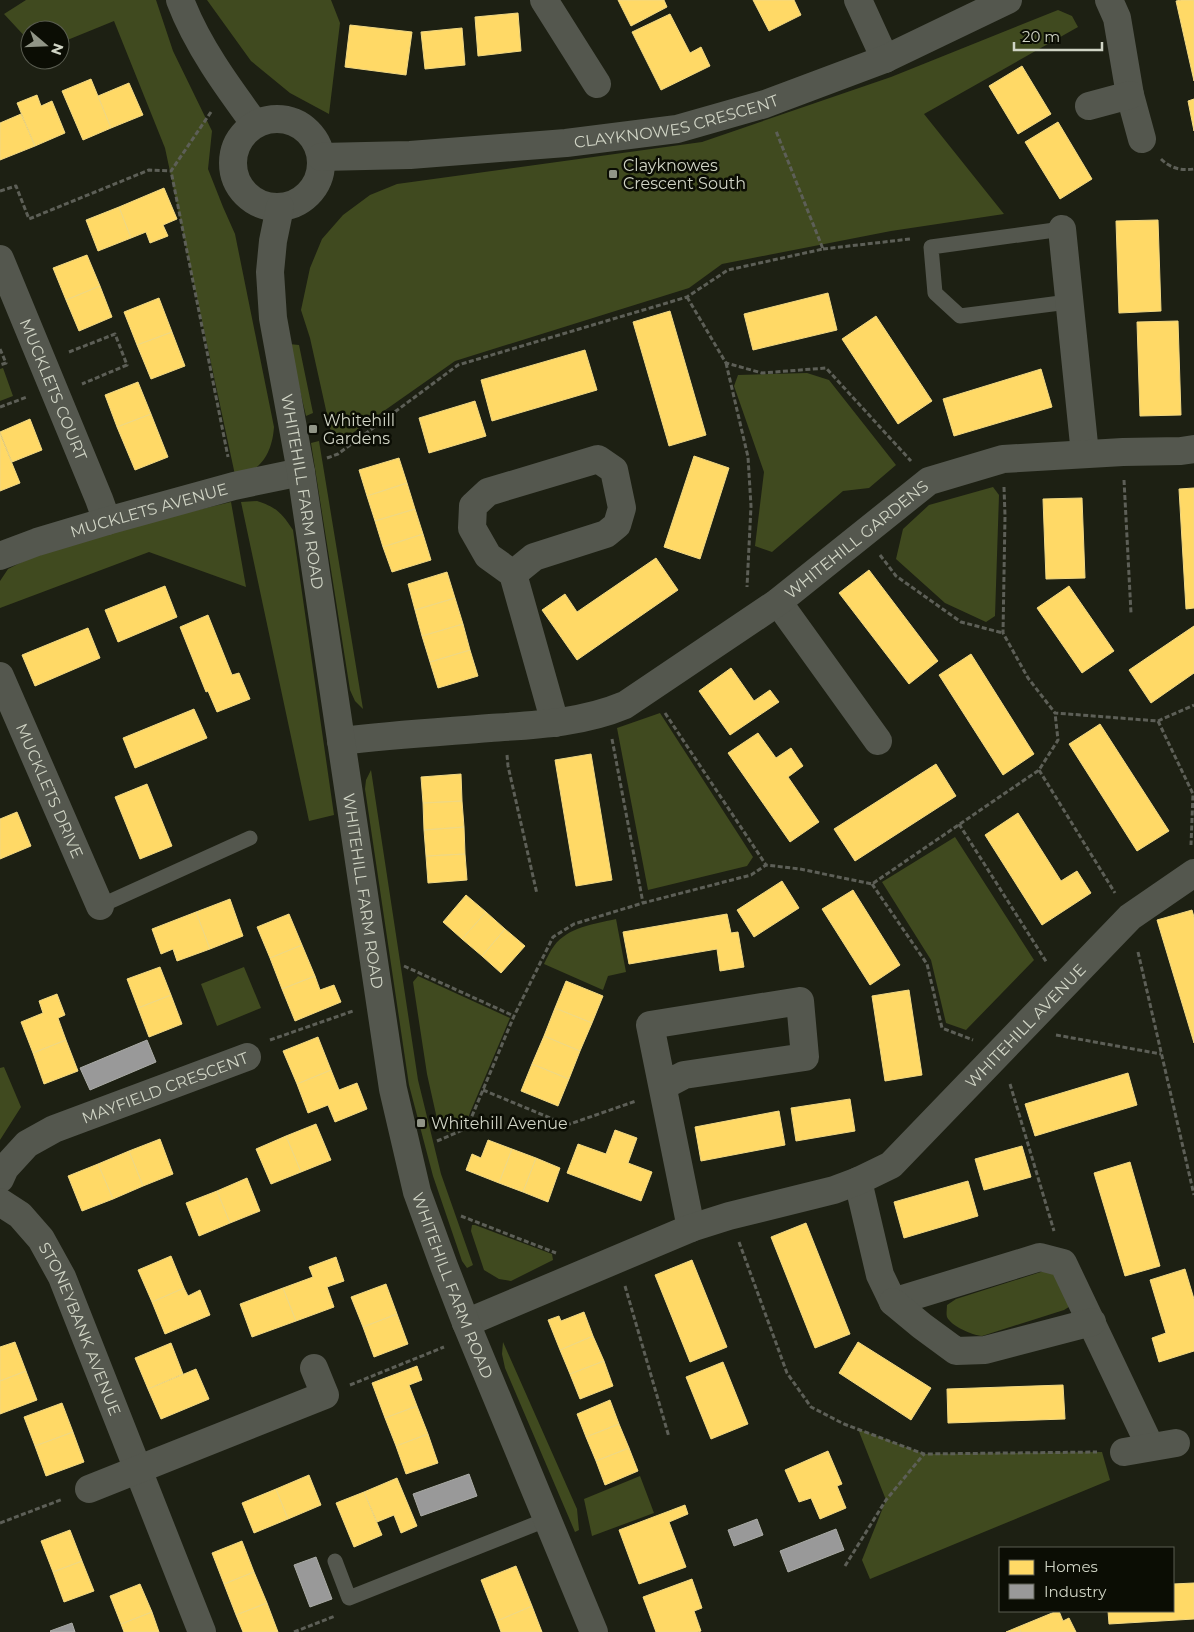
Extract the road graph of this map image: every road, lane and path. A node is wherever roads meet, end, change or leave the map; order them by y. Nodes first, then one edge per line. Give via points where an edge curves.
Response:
1 (180, 0) edge
2 (544, 0) edge
3 (858, 0) edge
4 (1008, 0) edge
5 (1109, 0) edge
6 (885, 59) junction
7 (596, 84) dead end
8 (228, 86) junction
9 (1130, 95) junction
10 (765, 104) junction
11 (1089, 106) dead end
12 (256, 124) junction
13 (1142, 139) joint
14 (321, 157) junction
15 (1194, 169) edge
16 (170, 171) junction
17 (0, 191) edge
18 (280, 207) junction
19 (1062, 229) joint
20 (931, 247) junction
21 (823, 249) junction
22 (0, 258) edge
23 (687, 297) junction
24 (1068, 302) junction
25 (0, 349) edge
26 (43, 362) junction
27 (726, 363) junction
28 (0, 365) edge
29 (56, 394) junction
30 (1194, 449) edge
31 (1122, 452) junction
32 (1085, 454) junction
33 (327, 458) dead end
34 (1003, 459) junction
35 (301, 472) junction
36 (929, 481) junction
37 (234, 486) junction
38 (107, 521) junction
39 (863, 534) junction
40 (0, 556) edge
41 (513, 574) junction
42 (778, 602) junction
43 (1131, 613) dead end
44 (743, 624) junction
45 (1003, 633) junction
46 (0, 676) edge
47 (649, 689) junction
48 (1194, 705) edge
49 (607, 713) junction
50 (1055, 713) junction
51 (1158, 721) junction
52 (555, 723) junction
53 (506, 727) junction
54 (341, 741) junction
55 (878, 742) dead end
56 (1039, 770) junction
57 (1194, 793) edge
58 (959, 824) junction
59 (250, 838) dead end
60 (766, 865) junction
61 (1192, 874) edge
62 (537, 894) dead end
63 (643, 903) junction
64 (100, 906) joint
65 (1130, 917) junction
66 (404, 966) dead end
67 (1063, 987) junction
68 (354, 1011) dead end
69 (514, 1016) junction
70 (1022, 1028) junction
71 (1161, 1054) junction
72 (247, 1056) joint
73 (663, 1086) junction
74 (483, 1090) junction
75 (438, 1141) dead end
76 (0, 1179) edge
77 (858, 1181) junction
78 (1194, 1195) edge
79 (0, 1202) edge
80 (461, 1216) dead end
81 (729, 1216) junction
82 (691, 1228) junction
83 (615, 1259) junction
84 (580, 1274) junction
85 (893, 1302) junction
86 (1092, 1322) junction
87 (466, 1323) junction
88 (314, 1368) dead end
89 (325, 1395) junction
90 (669, 1437) dead end
91 (1124, 1452) joint
92 (924, 1454) junction
93 (138, 1471) junction
94 (89, 1489) joint
95 (548, 1520) junction
96 (0, 1523) edge
97 (335, 1561) dead end
98 (845, 1566) dead end
99 (349, 1598) junction
100 (202, 1632) edge
101 (294, 1632) edge
102 (594, 1632) edge

1 - 8 street via 188,21
2 - 7 street
3 - 6 street
4 - 6 street, CLAYKNOWES CRESCENT
5 - 9 street via 1117,18
6 - 10 street, CLAYKNOWES CRESCENT
8 - 12 street
8 - 16 path
9 - 11 street
9 - 13 street
10 - 14 street, CLAYKNOWES CRESCENT via 677,129 566,143
10 - 21 path
12 - 14 street via 269,119 297,123 317,143
12 - 18 street via 236,146 235,176 241,189 252,200
13 - 15 path via 1169,167
14 - 18 street via 318,181 312,191 292,205
16 - 17 path via 149,170 29,219 16,186
16 - 37 path
18 - 35 street, WHITEHILL FARM ROAD via 272,241 273,318
19 - 20 lane
19 - 24 street
20 - 21 path via 913,238
20 - 24 lane via 935,293 960,316
21 - 23 path via 728,270
22 - 26 street, MUCKLETS COURT
23 - 27 path
23 - 33 path via 458,365 338,454
24 - 32 street
25 - 28 path via 6,363
26 - 29 street, MUCKLETS COURT
26 - 29 path via 115,334 127,365
27 - 36 path via 762,373 826,368
27 - 44 path via 748,457 752,506
29 - 38 street, MUCKLETS COURT
30 - 31 street, WHITEHILL GARDENS
31 - 32 street, WHITEHILL GARDENS
31 - 43 path
32 - 34 street, WHITEHILL GARDENS
34 - 36 street, WHITEHILL GARDENS
34 - 45 path
35 - 37 street, MUCKLETS AVENUE
35 - 54 street, WHITEHILL FARM ROAD
36 - 39 street, WHITEHILL GARDENS
37 - 38 street, MUCKLETS AVENUE
38 - 40 street, MUCKLETS AVENUE
39 - 42 street, WHITEHILL GARDENS
39 - 45 path via 896,576 961,622
41 - 41 street via 488,556 472,528 473,506 488,492 598,459 614,470 622,508 617,525 606,534 534,557
41 - 52 street
42 - 44 street, WHITEHILL GARDENS
42 - 55 street, WHITEHILL GARDENS
44 - 47 street, WHITEHILL GARDENS
45 - 50 path via 1028,678
46 - 64 street, MUCKLETS DRIVE
47 - 49 street, WHITEHILL GARDENS
47 - 60 path
48 - 51 path
49 - 52 street, WHITEHILL GARDENS
49 - 63 path
50 - 51 path
50 - 56 path via 1058,740
51 - 57 path
52 - 53 street, WHITEHILL GARDENS
53 - 54 street, WHITEHILL GARDENS
53 - 62 path via 508,766
54 - 87 street, WHITEHILL FARM ROAD via 393,1089 417,1192
56 - 58 path
56 - 65 path
57 - 61 path
58 - 60 path via 872,884
58 - 67 path
59 - 64 lane
60 - 63 path via 751,875
61 - 65 street, WHITEHILL AVENUE
63 - 69 path via 574,924 553,937
65 - 67 street, WHITEHILL AVENUE
65 - 71 path
66 - 69 path
67 - 70 street, WHITEHILL AVENUE
68 - 72 path, MAYFIELD CRESCENT via 255,1046
69 - 74 path
70 - 71 path
70 - 77 street, WHITEHILL AVENUE via 891,1165
71 - 78 path
72 - 76 street, MAYFIELD CRESCENT via 54,1129 27,1144 5,1168
73 - 73 street via 650,1025 800,1000 806,1057 684,1075
73 - 74 path via 652,1095 567,1125
73 - 82 street
74 - 75 path via 465,1129
77 - 81 street, WHITEHILL AVENUE
77 - 85 street via 880,1275
79 - 93 street, STONEYBANK AVENUE via 20,1215 41,1239 62,1277
80 - 84 path via 565,1257
81 - 82 street, WHITEHILL AVENUE
81 - 92 path via 787,1373 811,1407 844,1424
82 - 83 street, WHITEHILL AVENUE
83 - 84 street, WHITEHILL AVENUE
83 - 90 path
84 - 87 street, WHITEHILL AVENUE
85 - 86 street via 956,1352 985,1350
85 - 86 street via 1040,1257 1063,1263
86 - 91 street via 1163,1445
87 - 89 path via 443,1330 448,1345
87 - 95 street, WHITEHILL FARM ROAD
88 - 89 street
89 - 93 street
91 - 92 path
92 - 98 path via 886,1500
93 - 94 street
93 - 100 street, STONEYBANK AVENUE
94 - 96 path
95 - 99 lane
95 - 102 street, WHITEHILL FARM ROAD
97 - 99 lane
99 - 101 path via 339,1614

